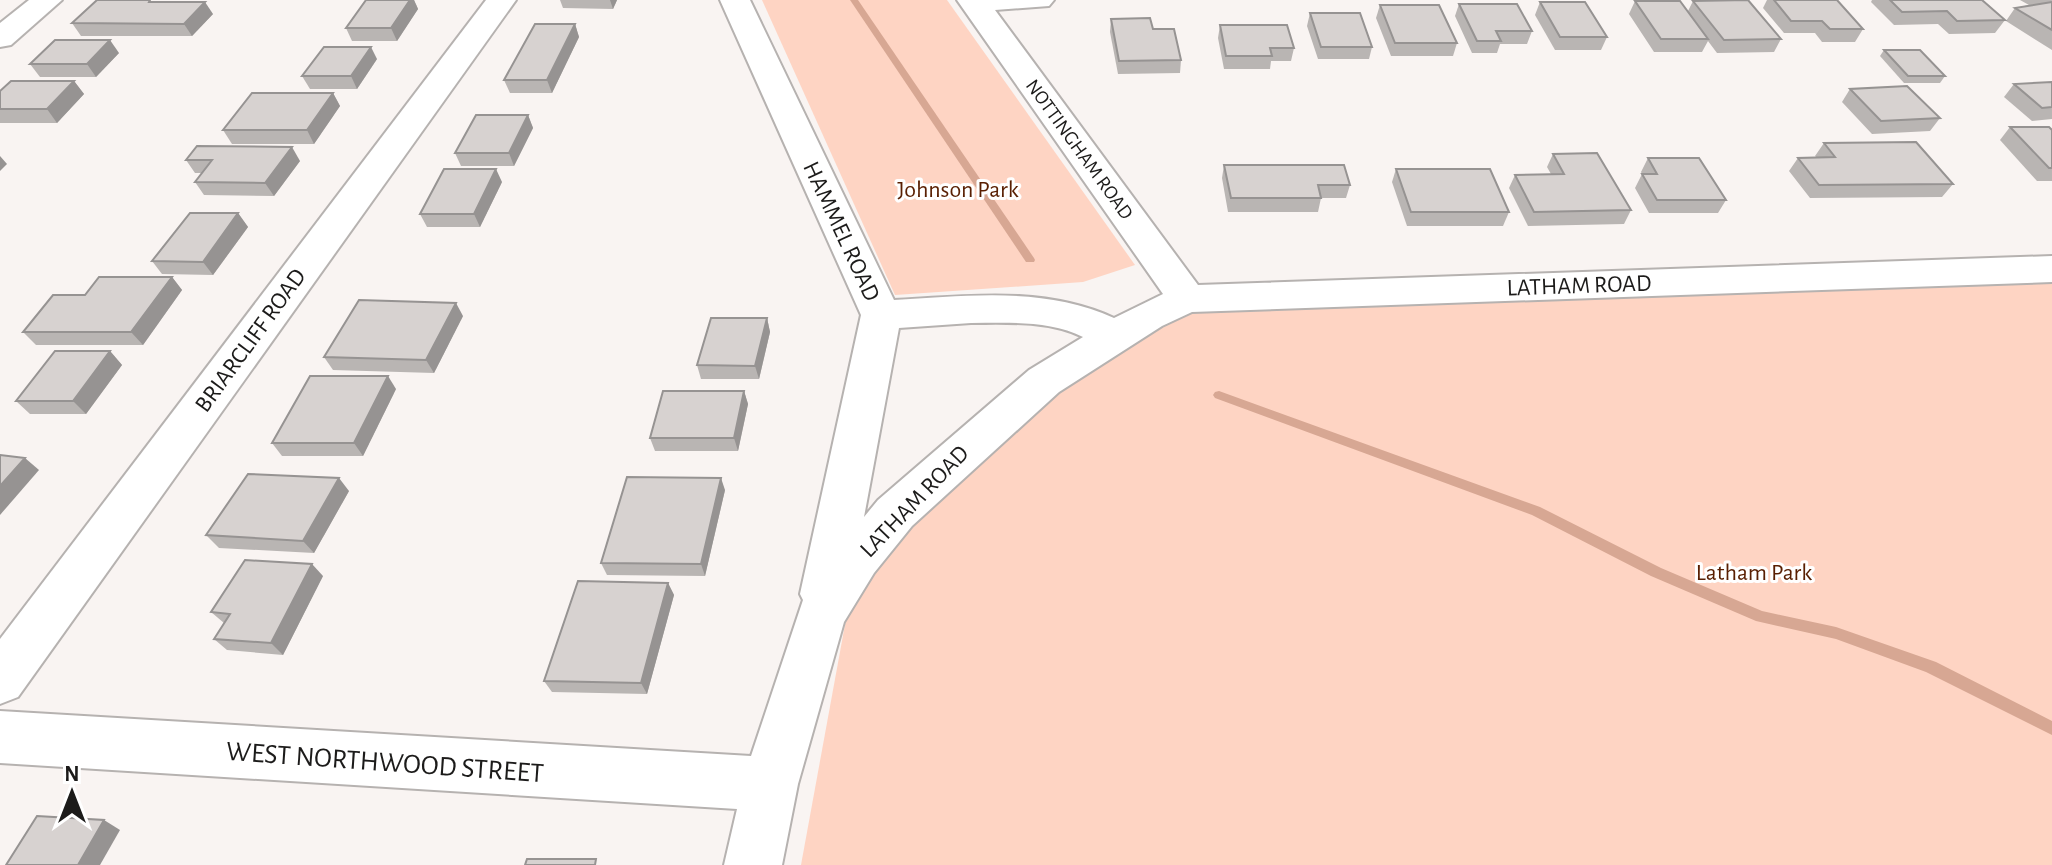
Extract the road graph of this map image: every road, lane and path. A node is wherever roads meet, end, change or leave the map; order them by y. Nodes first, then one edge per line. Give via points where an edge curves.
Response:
1 (47, 0) edge
2 (501, 0) edge
3 (735, 0) edge
4 (1039, 0) edge
5 (973, 1) edge
6 (0, 38) edge
7 (2052, 269) edge
8 (1187, 299) junction
9 (881, 315) junction
10 (1116, 336) junction
11 (821, 616) junction
12 (0, 680) edge
13 (0, 737) edge
14 (770, 784) junction
15 (753, 865) edge

1 - 6 street
2 - 12 street, BRIARCLIFF ROAD
3 - 9 street, HAMMEL ROAD
4 - 5 street
5 - 8 street, NOTTINGHAM ROAD
7 - 8 street, LATHAM ROAD
8 - 10 street, LATHAM ROAD
9 - 10 street via 1054,313 1093,322
9 - 11 street, HAMMEL ROAD
10 - 11 street, LATHAM ROAD via 1044,381 895,513 857,559
11 - 14 street, LATHAM ROAD
13 - 14 street, WEST NORTHWOOD STREET
14 - 15 street, LATHAM ROAD

